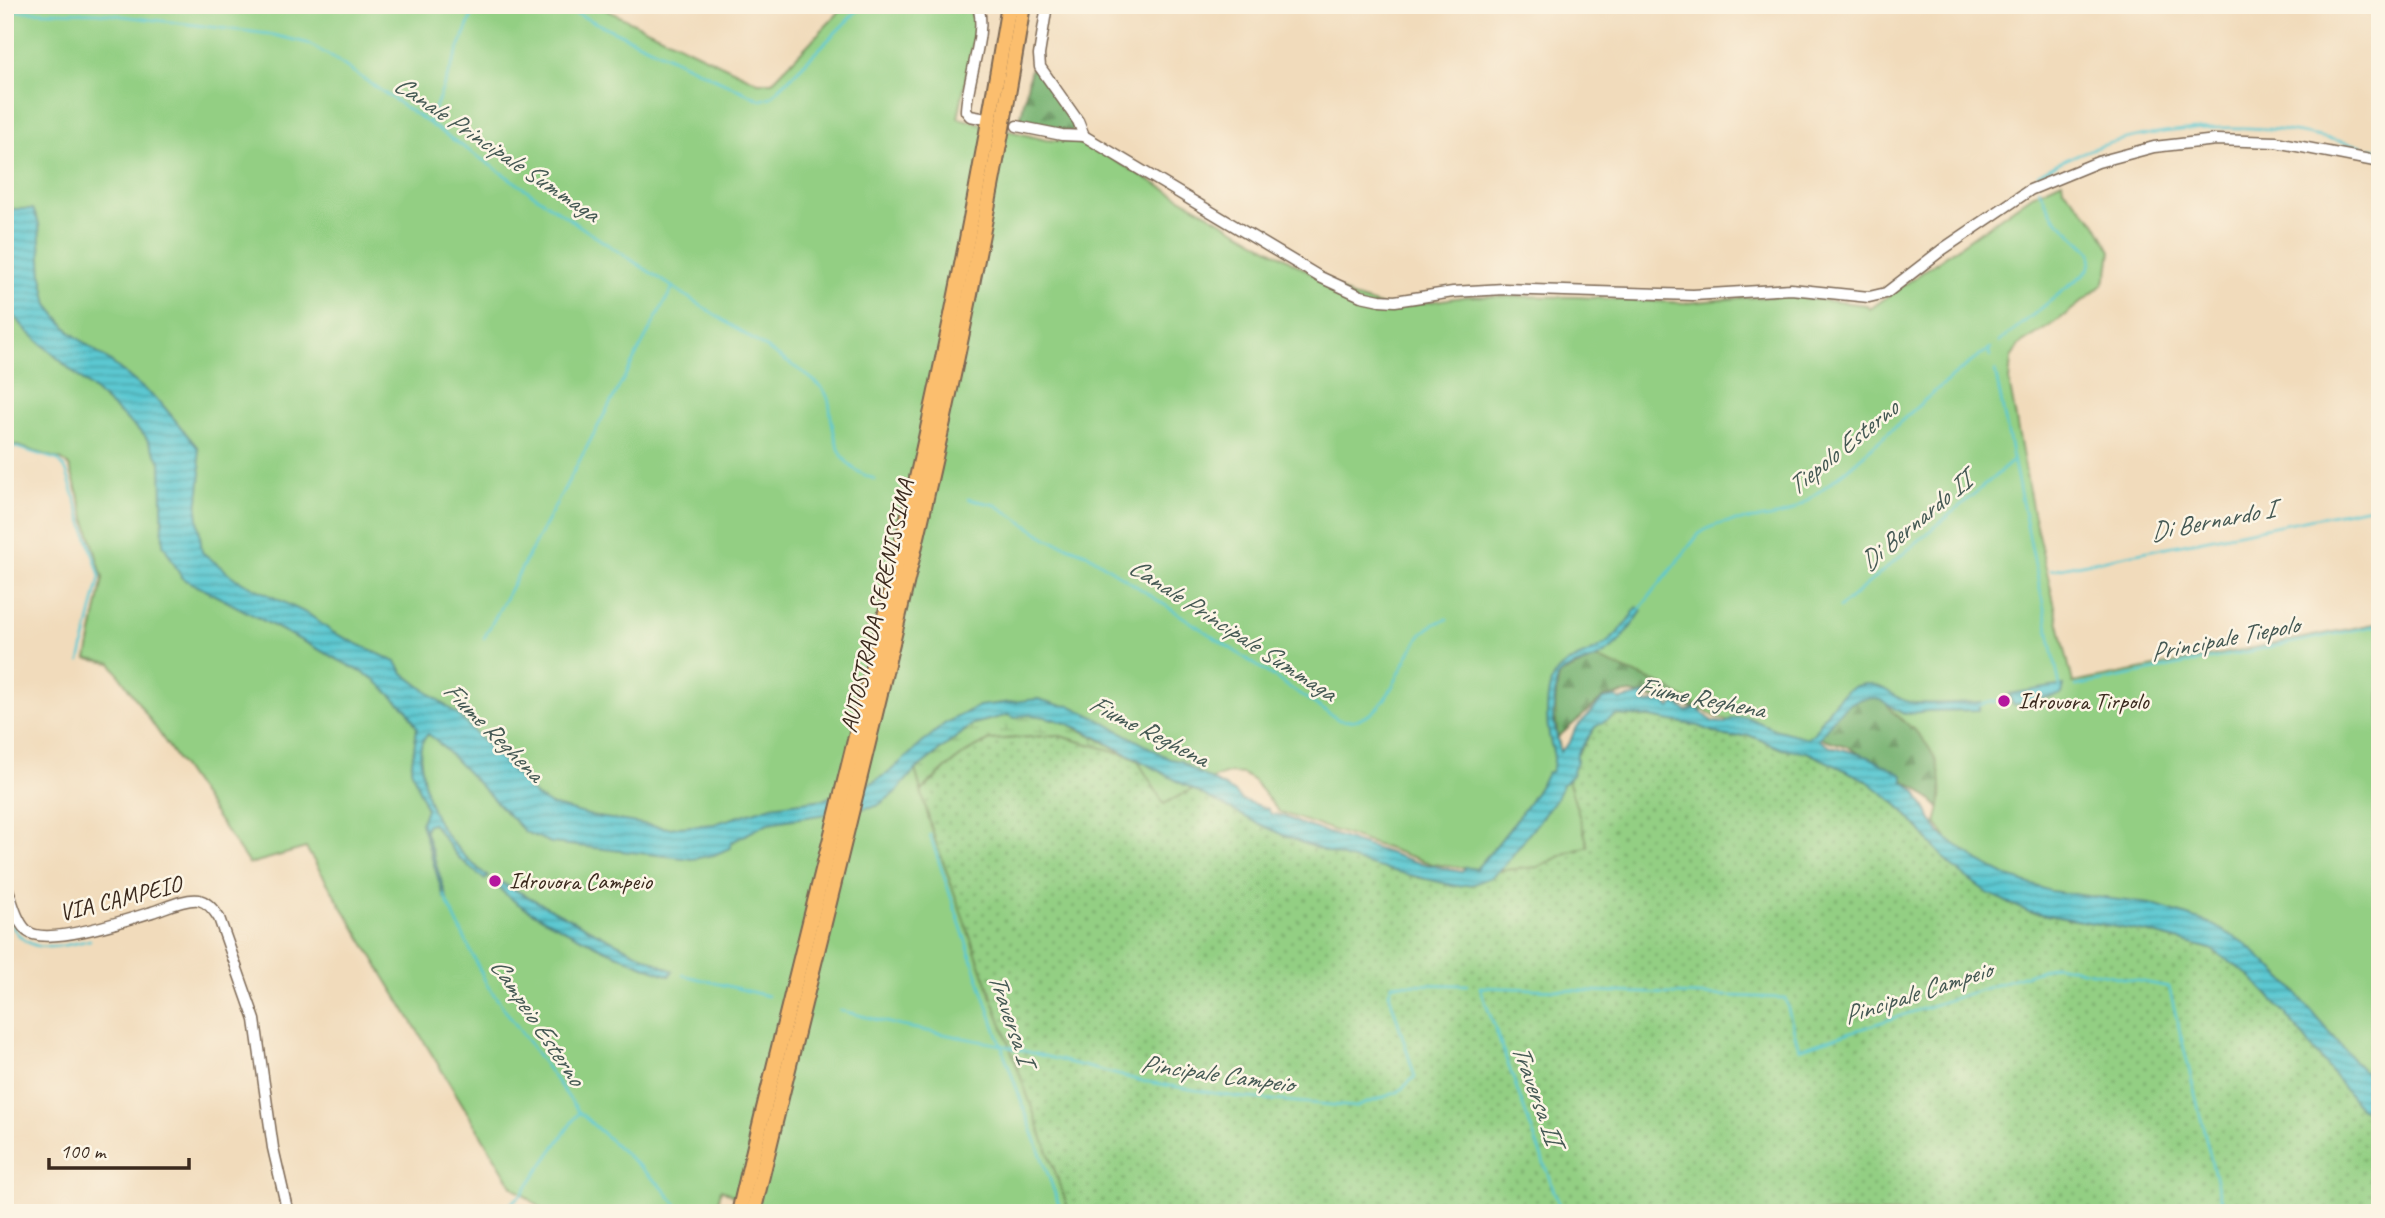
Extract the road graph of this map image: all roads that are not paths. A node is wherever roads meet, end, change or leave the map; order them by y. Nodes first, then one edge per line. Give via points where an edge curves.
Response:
1 (5, 5) edge
2 (977, 5) edge
3 (1009, 5) edge
4 (1024, 5) edge
5 (1046, 5) edge
6 (5, 13) edge
7 (981, 118) dead end
8 (1017, 127) dead end
9 (1084, 136) junction
10 (2380, 163) edge
11 (859, 748) junction
12 (835, 849) junction
13 (5, 881) edge
14 (288, 1213) edge
15 (738, 1213) edge
16 (752, 1213) edge

1 - 6 street
2 - 7 street via 982,15 965,111
3 - 11 highway, AUTOSTRADA SERENISSIMA via 945,347
4 - 11 highway, AUTOSTRADA SERENISSIMA via 959,350
5 - 9 street via 1040,67
8 - 9 street
9 - 10 street via 1320,277 1361,296 1395,301 1504,289 1693,295 1791,289 1869,297 1886,293 1943,249 2039,187 2098,162 2154,147 2216,140 2276,142
11 - 12 highway, AUTOSTRADA SERENISSIMA
12 - 15 highway, AUTOSTRADA SERENISSIMA
12 - 16 highway, AUTOSTRADA SERENISSIMA
13 - 14 street, VIA CAMPEIO via 19,919 27,931 41,936 124,921 188,901 200,900 210,906 219,918 255,1020 273,1148

